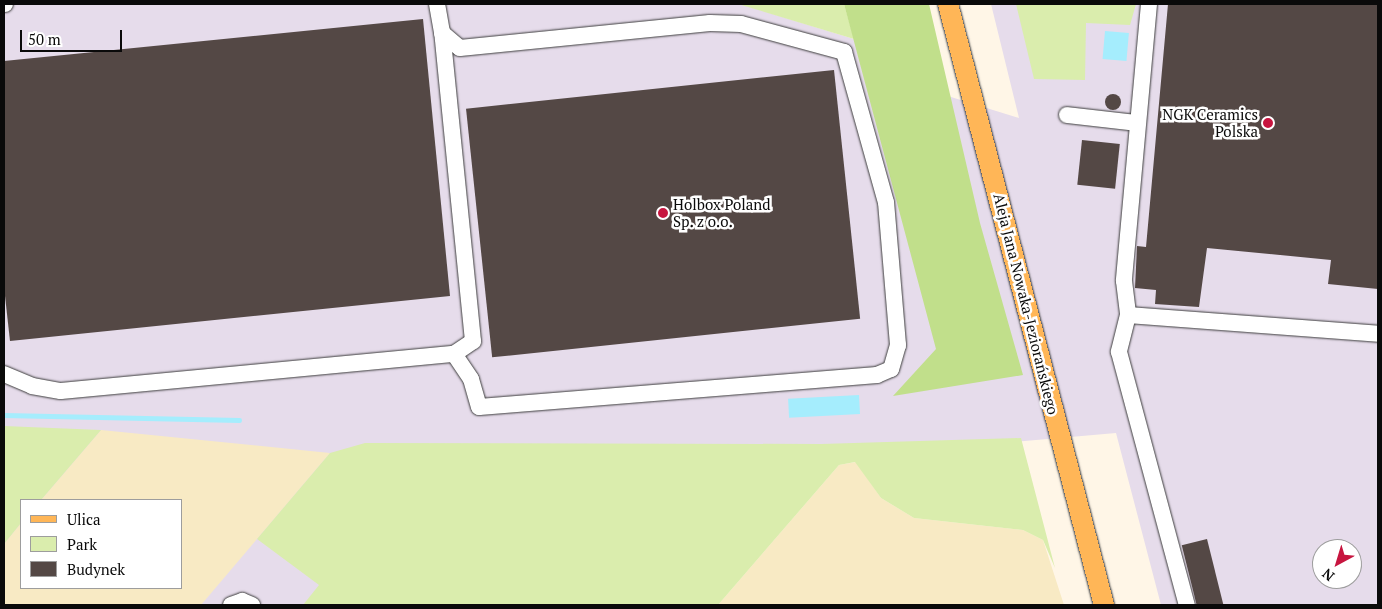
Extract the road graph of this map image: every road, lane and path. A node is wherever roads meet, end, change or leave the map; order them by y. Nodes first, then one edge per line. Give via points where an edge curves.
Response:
1 (437, 4) edge
2 (948, 4) edge
3 (962, 4) edge
4 (1149, 4) edge
5 (442, 33) junction
6 (1067, 115) dead end
7 (1137, 123) junction
8 (981, 127) junction
9 (1128, 315) junction
10 (1378, 334) edge
11 (454, 354) junction
12 (4, 374) edge
13 (231, 605) edge
14 (252, 605) edge
15 (1104, 605) edge
16 (1187, 605) edge

1 - 5 lane
2 - 8 main road, Aleja Jana Nowaka-Jeziorańskiego
3 - 8 main road
4 - 7 lane
5 - 11 lane via 473,341
5 - 11 lane via 460,48 710,23 741,24 844,52 886,202 898,345 891,369 877,375 479,407 471,379
6 - 7 lane
7 - 9 lane via 1124,281
8 - 15 main road, Aleja Jana Nowaka-Jeziorańskiego
9 - 10 lane
9 - 16 lane via 1119,352
11 - 12 lane via 61,391 32,386
13 - 14 lane via 242,601

